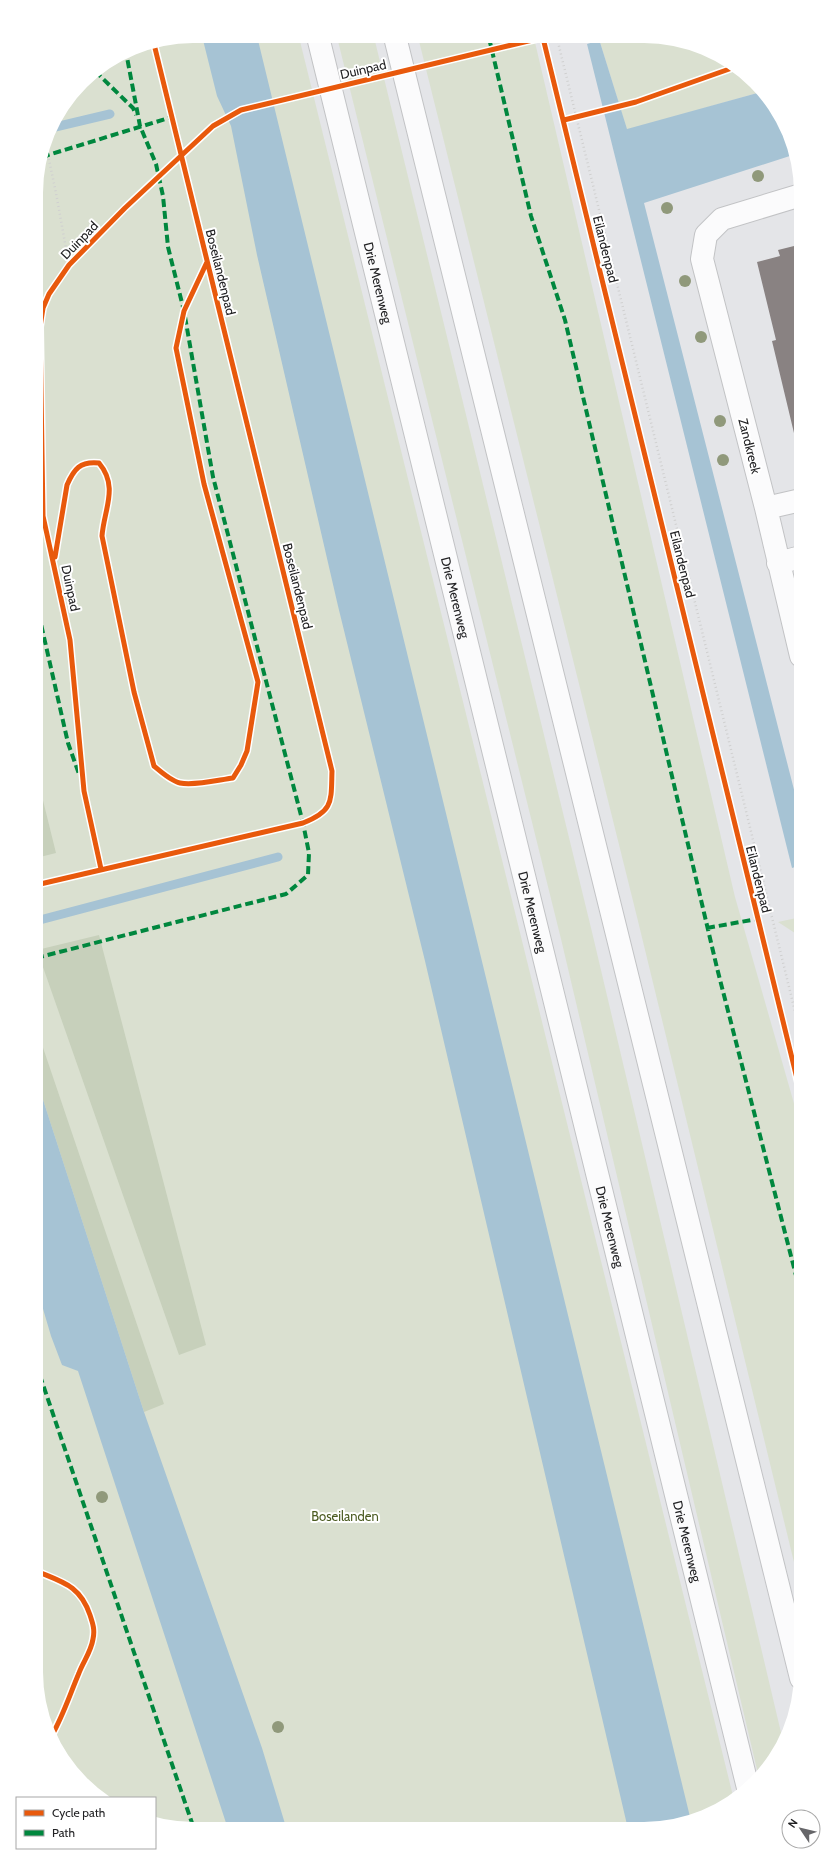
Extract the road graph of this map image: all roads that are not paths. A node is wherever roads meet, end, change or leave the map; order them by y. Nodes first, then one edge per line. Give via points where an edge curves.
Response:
1 (319, 43) edge
2 (395, 43) edge
3 (794, 197) edge
4 (794, 502) edge
5 (766, 508) junction
6 (794, 559) edge
7 (778, 563) junction
8 (794, 628) edge
9 (794, 1650) edge
10 (746, 1782) edge

1 - 10 main road, Drie Merenweg
2 - 9 main road
3 - 5 main road, Zandkreek via 722,219 706,235 702,259
4 - 5 main road
5 - 7 main road, Zandkreek
6 - 7 main road
7 - 8 main road, Zandkreek

